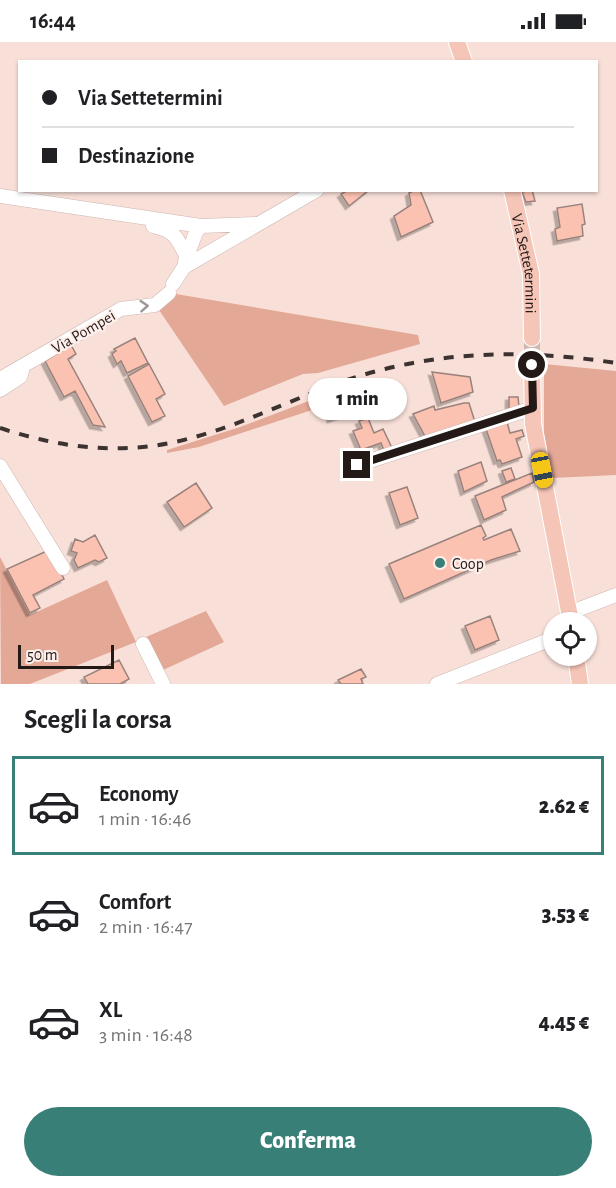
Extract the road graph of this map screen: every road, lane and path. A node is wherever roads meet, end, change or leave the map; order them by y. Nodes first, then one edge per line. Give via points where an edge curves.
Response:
1 (457, 42) edge
2 (463, 60) edge
3 (313, 192) edge
4 (512, 192) edge
5 (0, 196) edge
6 (108, 211) junction
7 (256, 224) junction
8 (206, 227) junction
9 (212, 252) junction
10 (185, 263) junction
11 (532, 338) tunnel mouth
12 (532, 365) tunnel mouth
13 (22, 367) junction
14 (0, 379) edge
15 (0, 390) edge
16 (533, 408) junction
17 (357, 465) dead end
18 (0, 466) edge
19 (63, 568) dead end
20 (616, 595) edge
21 (569, 612) edge
22 (582, 612) edge
23 (543, 642) edge
24 (143, 644) dead end
25 (577, 666) edge
26 (163, 684) edge
27 (437, 684) edge
28 (580, 684) edge

1 - 2 main road
3 - 7 street, Via Pompei
4 - 11 main road, Via Settetermini via 531,274
5 - 6 street
6 - 8 street
6 - 10 street via 167,229 180,241
7 - 8 street
7 - 9 street, Via Pompei
8 - 9 street via 213,243
8 - 10 street via 196,232
9 - 10 street, Via Pompei
13 -> 10 street, Via Pompei via 121,309 155,305 171,289
12 - 16 main road
13 - 14 street, Via Pompei
13 - 15 street via 20,377
16 - 17 street
16 - 21 main road
18 - 19 street
20 - 22 street
23 - 27 street
24 - 26 street
25 - 28 main road

